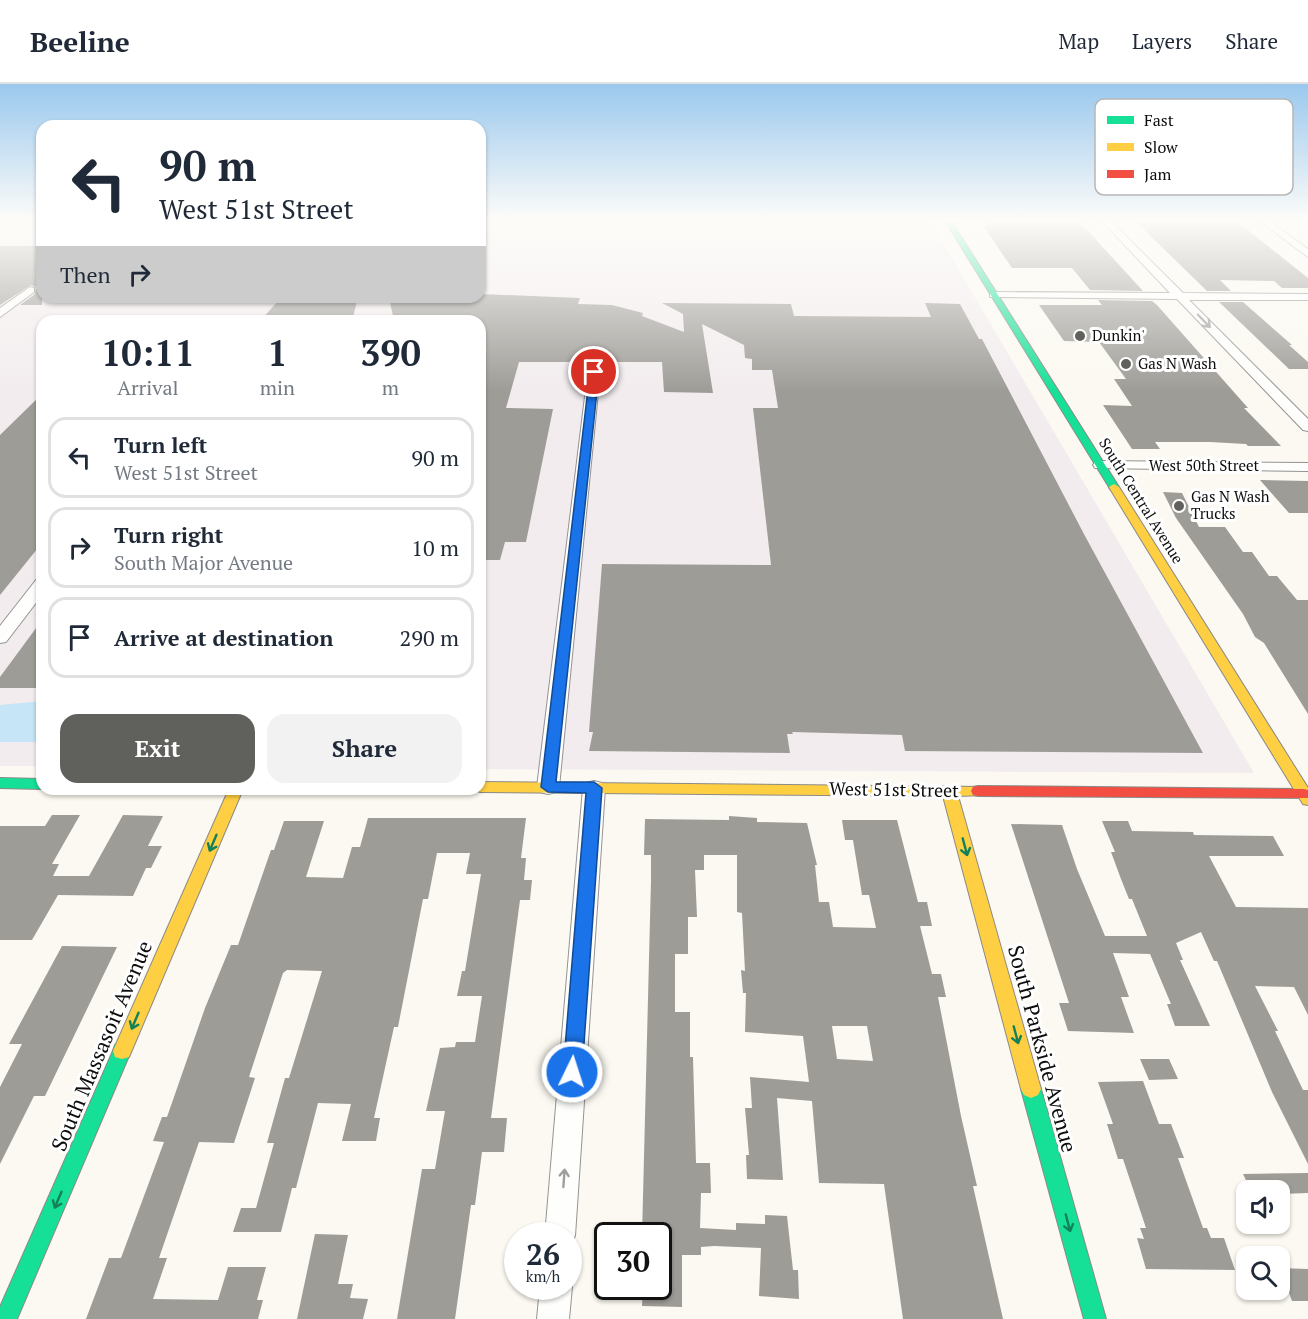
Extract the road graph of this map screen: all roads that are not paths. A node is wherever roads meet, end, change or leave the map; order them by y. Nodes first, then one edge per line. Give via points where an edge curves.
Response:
1 (983, 277) edge
2 (1160, 277) edge
3 (30, 290) dead end
4 (994, 295) junction
5 (1180, 297) junction
6 (1308, 297) edge
7 (0, 314) edge
8 (594, 372) dead end
9 (1308, 427) edge
10 (1100, 465) junction
11 (1308, 467) edge
12 (36, 592) edge
13 (0, 638) edge
14 (0, 783) edge
15 (36, 784) edge
16 (486, 787) edge
17 (548, 787) junction
18 (594, 788) junction
19 (949, 791) junction
20 (233, 795) edge
21 (1307, 796) edge
22 (561, 1222) edge
23 (555, 1300) edge
24 (6, 1319) edge
25 (553, 1319) edge
26 (1095, 1319) edge

1 - 4 main road, South Central Avenue
2 - 5 street
3 - 7 street
4 - 5 street
4 - 10 main road, South Central Avenue
5 - 6 street
5 -> 9 street
8 - 17 street
10 - 11 street, West 50th Street
10 - 21 main road, South Central Avenue
12 - 13 street
14 - 15 main road
16 - 17 main road, West 51st Street
17 - 18 main road, West 51st Street
18 - 19 main road, West 51st Street
22 -> 18 street
19 - 21 main road, West 51st Street
19 -> 26 main road, South Parkside Avenue
20 -> 24 main road, South Massasoit Avenue
23 - 25 street

